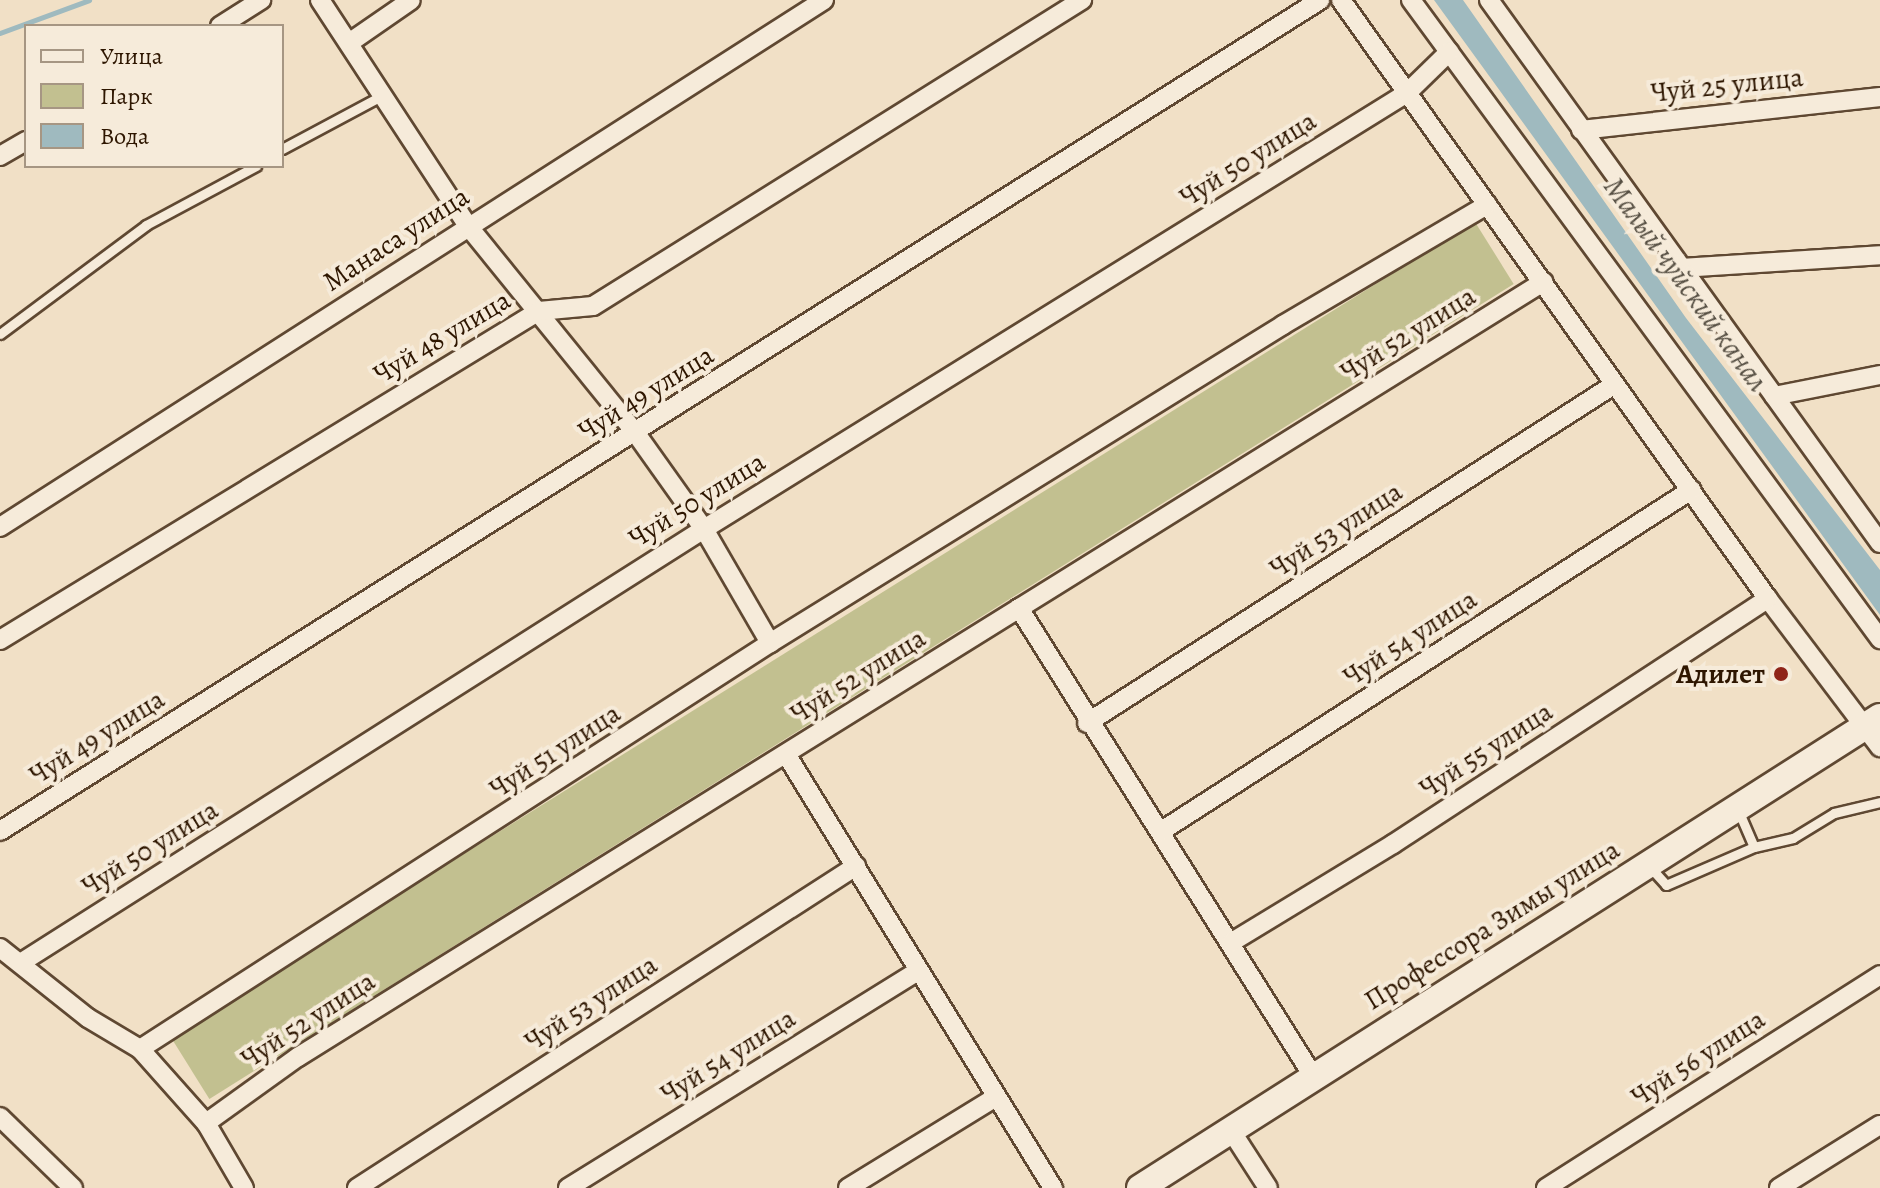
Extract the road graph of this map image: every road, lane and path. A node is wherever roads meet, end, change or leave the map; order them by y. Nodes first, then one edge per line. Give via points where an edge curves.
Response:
1 (261, 0) edge
2 (320, 0) edge
3 (411, 0) edge
4 (824, 0) edge
5 (1082, 0) edge
6 (1320, 0) edge
7 (1341, 0) edge
8 (1411, 0) edge
9 (1489, 0) edge
10 (223, 24) edge
11 (349, 43) junction
12 (1449, 52) junction
13 (1407, 93) junction
14 (383, 95) junction
15 (1880, 97) edge
16 (1581, 130) junction
17 (24, 142) edge
18 (284, 148) edge
19 (0, 156) edge
20 (252, 168) edge
21 (1487, 205) junction
22 (468, 226) junction
23 (1880, 255) edge
24 (1681, 268) junction
25 (1543, 282) junction
26 (539, 311) junction
27 (0, 334) edge
28 (1880, 375) edge
29 (1615, 384) junction
30 (1774, 396) junction
31 (635, 432) junction
32 (1691, 490) junction
33 (0, 527) edge
34 (704, 529) junction
35 (1880, 543) edge
36 (1768, 599) junction
37 (1019, 608) junction
38 (1880, 639) edge
39 (0, 640) edge
40 (770, 643) junction
41 (1087, 723) junction
42 (1875, 730) edge
43 (786, 754) junction
44 (1880, 802) edge
45 (1737, 807) junction
46 (0, 831) edge
47 (1160, 832) junction
48 (1754, 847) junction
49 (1648, 864) junction
50 (856, 866) junction
51 (1232, 942) junction
52 (0, 948) edge
53 (22, 962) junction
54 (918, 971) junction
55 (1880, 975) edge
56 (140, 1049) junction
57 (1313, 1076) junction
58 (996, 1097) junction
59 (0, 1117) edge
60 (206, 1123) junction
61 (1880, 1125) edge
62 (1230, 1129) junction
63 (73, 1188) edge
64 (244, 1188) edge
65 (357, 1188) edge
66 (568, 1188) edge
67 (848, 1188) edge
68 (1053, 1188) edge
69 (1140, 1188) edge
70 (1268, 1188) edge
71 (1546, 1188) edge
72 (1779, 1188) edge

1 - 10 street
2 - 11 street
3 - 11 street
4 - 22 street, Манаса улица
5 - 26 street, Чуй 48 улица via 593,306
6 - 31 street, Чуй 49 улица
7 - 13 street
8 - 12 street
9 - 16 street
11 - 14 street
12 - 13 street, Чуй 50 улица
12 - 38 street
13 - 21 street
13 - 34 street, Чуй 50 улица
14 - 18 lane
14 - 22 street
15 - 16 street, Чуй 25 улица
16 - 24 street
17 - 19 street
20 - 27 lane via 146,225
21 - 25 street
21 - 40 street, Чуй 51 улица
22 - 26 street
22 - 33 street, Манаса улица
23 - 24 street
24 - 30 street
25 - 29 street
25 - 37 street, Чуй 52 улица
26 - 31 street
26 - 39 street, Чуй 48 улица
28 - 30 street
29 - 32 street
29 - 41 street, Чуй 53 улица
30 - 35 street
31 - 34 street
31 - 46 street, Чуй 49 улица
32 - 36 street
32 - 47 street, Чуй 54 улица
34 - 40 street
34 - 53 street, Чуй 50 улица
36 - 42 street
36 - 51 street, Чуй 55 улица via 1393,844
37 - 41 street
37 - 43 street, Чуй 52 улица
40 - 56 street, Чуй 51 улица
41 - 47 street
42 - 45 street, Профессора Зимы улица
43 - 50 street
43 - 60 street, Чуй 52 улица via 298,1057
44 - 48 lane via 1834,813 1793,838
45 - 48 lane
45 - 49 street, Профессора Зимы улица
47 - 51 street
48 - 49 lane via 1666,885
49 - 57 street, Профессора Зимы улица
50 - 54 street
50 - 65 street, Чуй 53 улица
51 - 57 street
52 - 53 street
53 - 56 street via 88,1018
54 - 58 street
54 - 66 street, Чуй 54 улица
55 - 71 street, Чуй 56 улица
56 - 60 street
57 - 62 street, Профессора Зимы улица
58 - 67 street
58 - 68 street
59 - 63 street
60 - 64 street
61 - 72 street
62 - 69 street, Профессора Зимы улица
62 - 70 street

